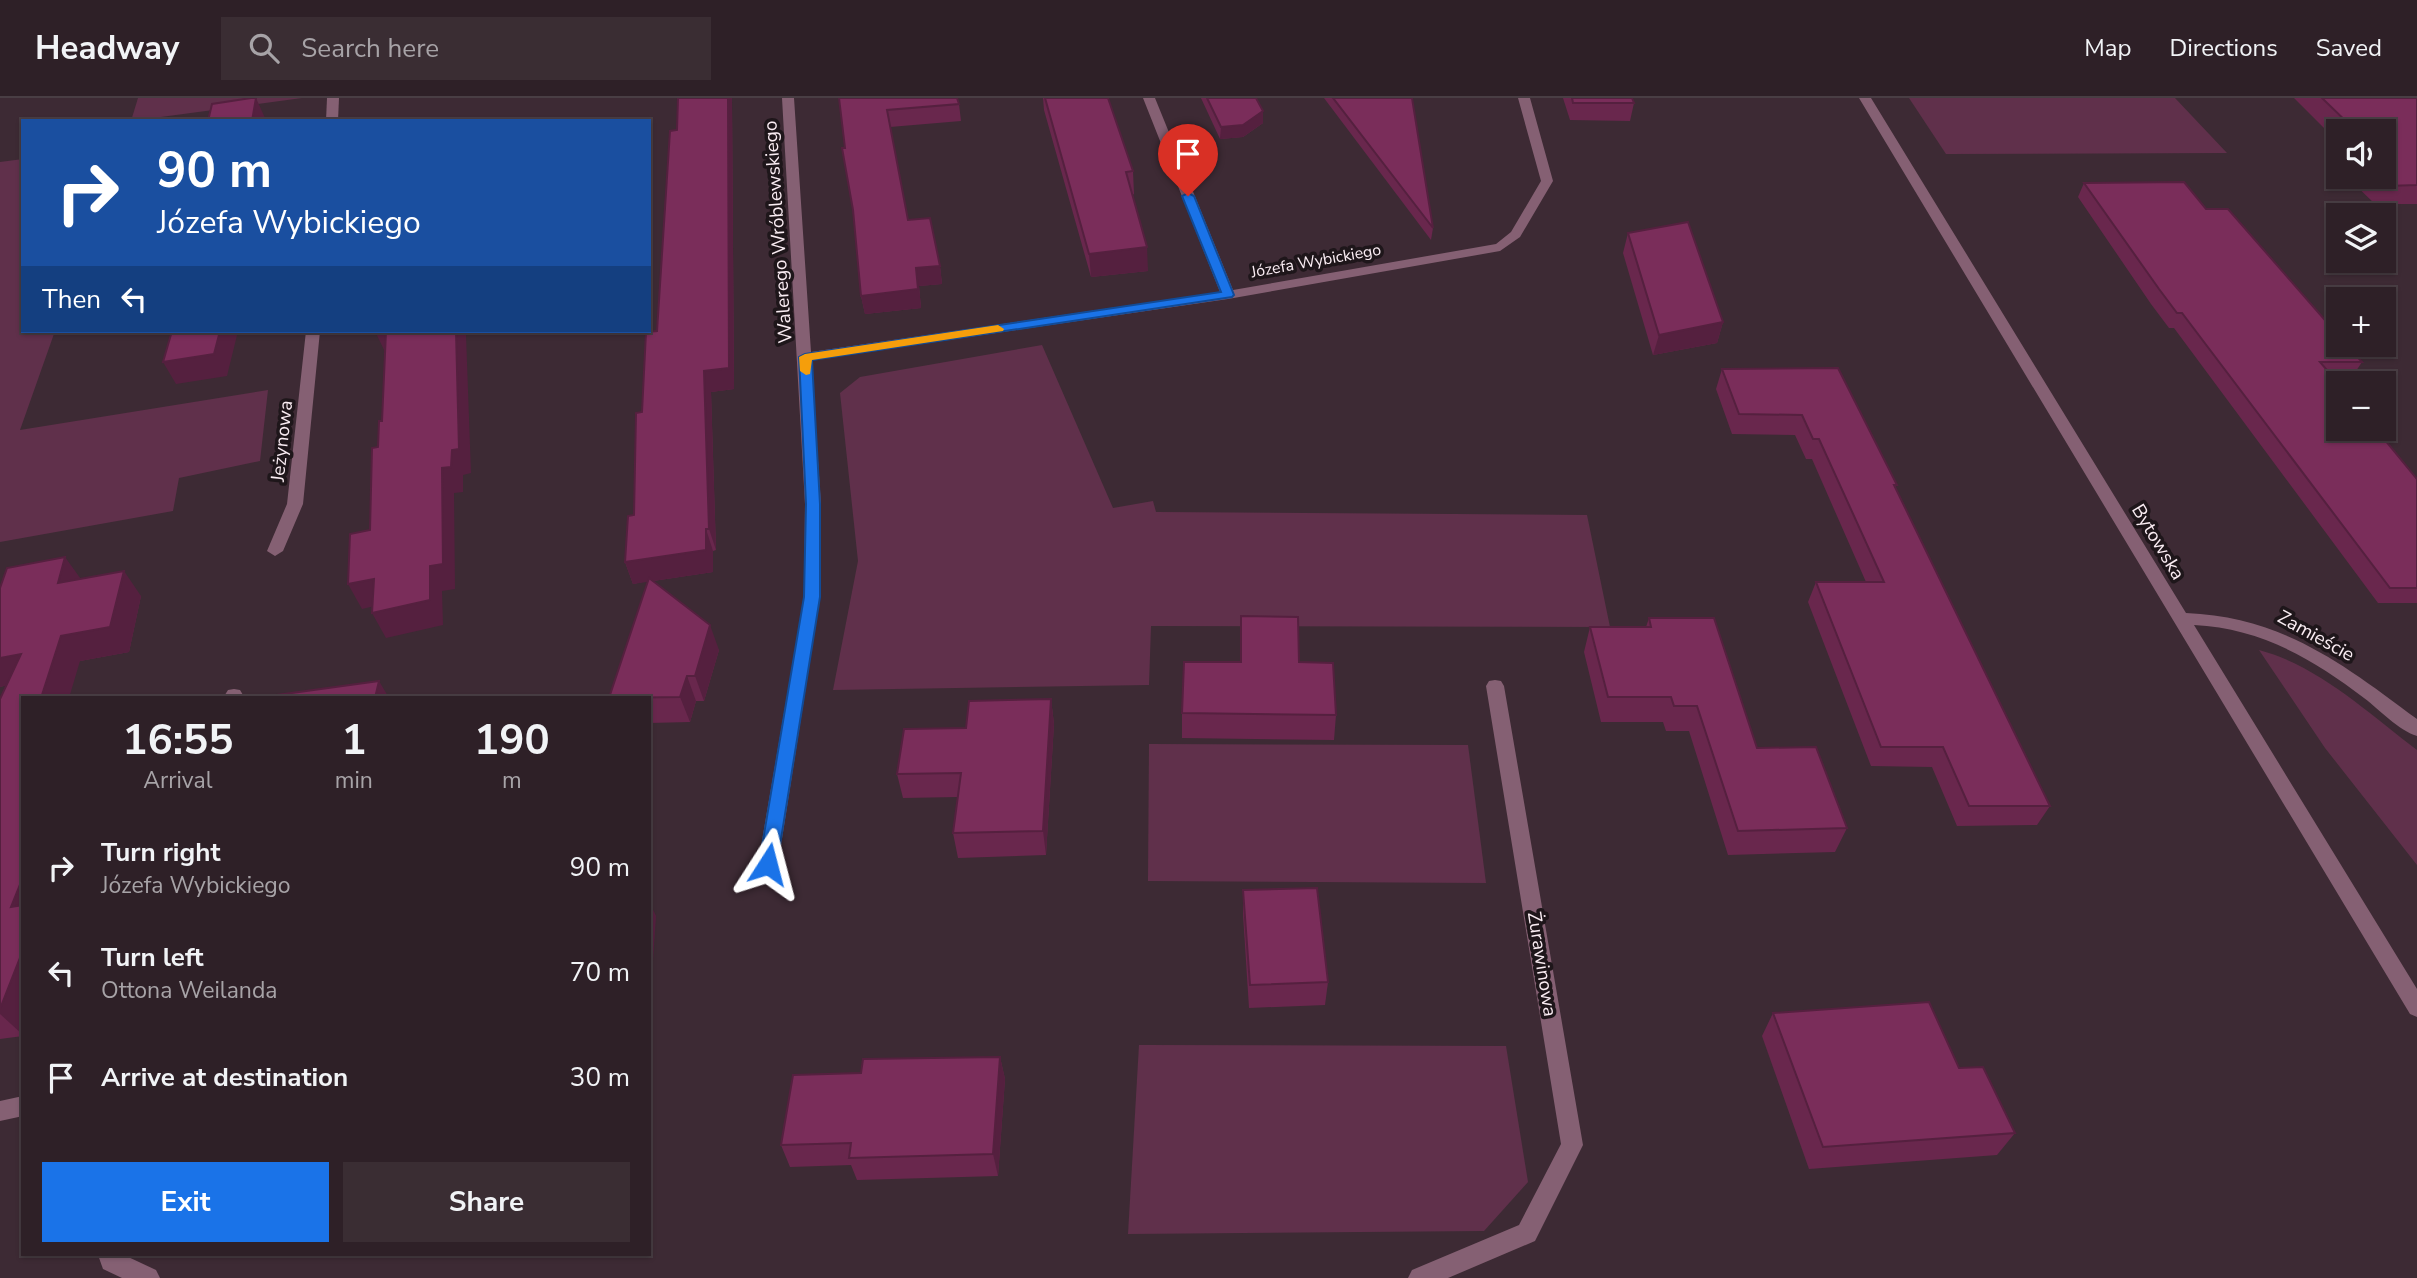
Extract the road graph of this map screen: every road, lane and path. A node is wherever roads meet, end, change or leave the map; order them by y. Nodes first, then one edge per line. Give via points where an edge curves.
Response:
1 (333, 98) edge
2 (788, 98) edge
3 (1149, 98) edge
4 (1524, 98) edge
5 (1865, 98) edge
6 (331, 119) edge
7 (1228, 295) junction
8 (313, 333) edge
9 (805, 357) junction
10 (275, 551) dead end
11 (2180, 619) junction
12 (1495, 686) dead end
13 (2417, 729) edge
14 (768, 864) dead end
15 (2417, 1008) edge
16 (21, 1106) edge
17 (0, 1111) edge
18 (110, 1256) edge
19 (148, 1278) edge
20 (1420, 1278) edge

1 - 6 street
2 - 9 street, Walerego Wróblewskiego
3 - 7 street
4 - 7 street, Józefa Wybickiego via 1547,181 1516,234 1500,247
5 - 11 street, Bytowska
7 - 9 street, Józefa Wybickiego
8 - 10 street, Jeżynowa via 295,504
9 - 14 street, Walerego Wróblewskiego via 813,504 812,597
11 - 13 street, Zamieście via 2233,621 2283,639 2341,672
11 - 15 street, Bytowska
12 - 20 street, Żurawinowa via 1572,1145 1527,1233
16 - 17 street
18 - 19 street via 111,1261

